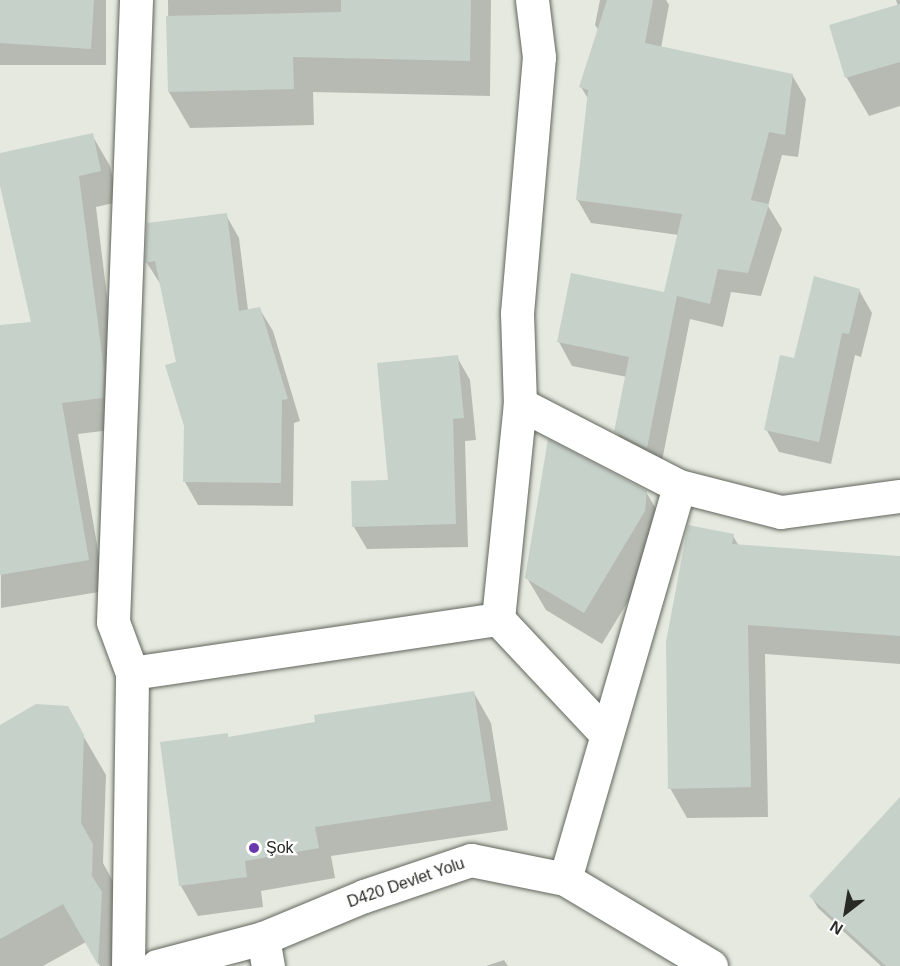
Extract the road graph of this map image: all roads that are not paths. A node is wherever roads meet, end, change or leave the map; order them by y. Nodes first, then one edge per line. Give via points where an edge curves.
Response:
1 (136, 0) edge
2 (532, 0) edge
3 (520, 404) junction
4 (679, 486) junction
5 (900, 496) edge
6 (498, 619) junction
7 (132, 673) junction
8 (606, 734) junction
9 (565, 879) junction
10 (265, 952) edge
11 (128, 966) edge
12 (157, 966) edge
13 (711, 966) edge

1 - 7 street via 113,622
2 - 3 street via 539,57 517,313
3 - 4 street
3 - 6 street
4 - 5 street via 781,512
4 - 8 street
6 - 7 street
6 - 8 street
7 - 11 street
8 - 9 street
9 - 10 street, D420 Devlet Yolu via 471,860 364,896
9 - 13 street, D420 Devlet Yolu
10 - 12 street, D420 Devlet Yolu

